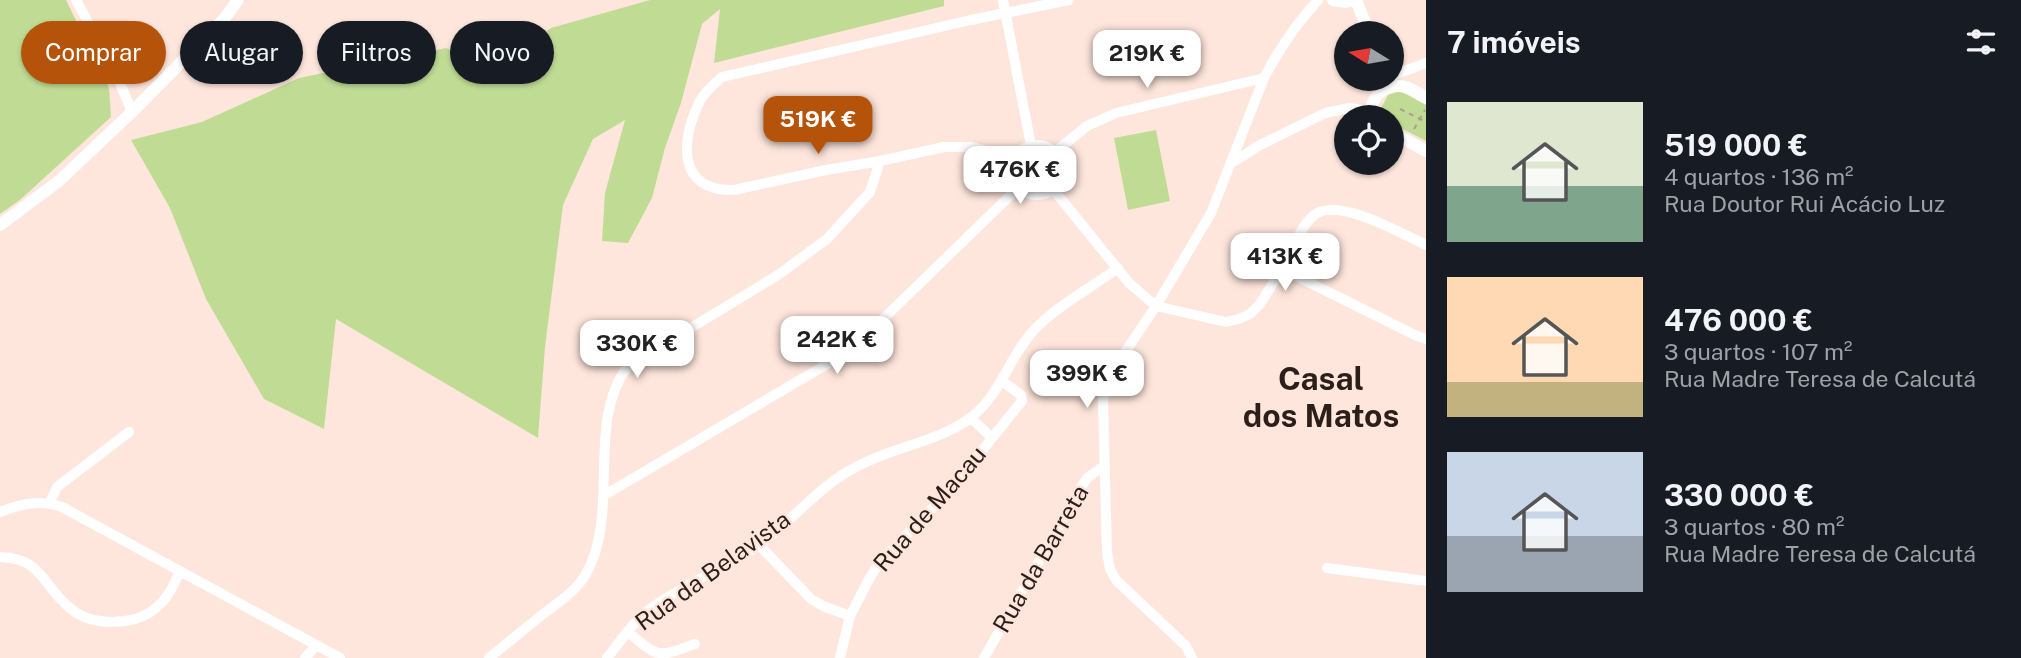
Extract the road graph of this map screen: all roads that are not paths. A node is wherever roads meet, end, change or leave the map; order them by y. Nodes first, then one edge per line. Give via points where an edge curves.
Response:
1 (76, 0) edge
2 (238, 0) edge
3 (1003, 0) edge
4 (1069, 0) edge
5 (1318, 0) edge
6 (1333, 0) edge
7 (1355, 0) edge
8 (1006, 13) junction
9 (1364, 21) edge
10 (1426, 63) edge
11 (1404, 73) edge
12 (1264, 78) junction
13 (1404, 86) edge
14 (1426, 98) edge
15 (1334, 111) edge
16 (132, 112) junction
17 (1404, 139) edge
18 (1031, 146) junction
19 (1426, 150) edge
20 (1055, 152) junction
21 (1015, 158) junction
22 (880, 161) junction
23 (1232, 162) junction
24 (1018, 187) junction
25 (1053, 189) junction
26 (0, 225) edge
27 (1426, 244) edge
28 (1118, 268) junction
29 (1282, 269) junction
30 (1156, 306) junction
31 (1426, 339) edge
32 (1002, 381) junction
33 (971, 418) junction
34 (129, 432) dead end
35 (992, 438) junction
36 (1104, 466) junction
37 (603, 496) junction
38 (50, 502) junction
39 (0, 512) edge
40 (759, 544) junction
41 (0, 557) edge
42 (1328, 568) dead end
43 (180, 571) junction
44 (1426, 581) edge
45 (850, 616) junction
46 (628, 632) junction
47 (695, 644) dead end
48 (316, 646) junction
49 (305, 658) edge
50 (340, 658) edge
51 (489, 658) edge
52 (607, 658) edge
53 (840, 658) edge
54 (985, 658) edge
55 (1192, 658) edge

1 - 16 street
2 - 16 main road
3 - 8 street
4 - 8 street
5 - 12 street via 1281,46
6 - 7 main road
7 - 9 main road
8 - 18 street
8 - 22 street via 722,76 699,103 686,155 694,175 706,186 723,190
10 - 11 street
12 - 20 street via 1116,113 1087,126
12 - 23 street
13 - 14 main road
15 - 23 street
16 - 26 main road via 59,181
17 - 19 main road
18 - 20 street
18 - 21 street
20 - 25 street via 1062,167
21 - 22 street via 958,146
21 - 24 street via 1013,173
22 - 37 street via 870,192 827,239 778,275 628,366 610,404
23 - 30 street via 1211,213
24 - 25 street via 1032,194
24 - 37 street via 883,319 834,360
25 - 28 street
27 - 29 street via 1354,213 1327,210 1306,224
28 - 30 street
28 - 32 street, Rua da Belavista via 1039,325
29 - 30 street via 1260,304 1239,319 1226,322
29 - 31 street
30 - 36 street via 1107,382 1102,412
32 - 33 street, Rua da Belavista via 989,402
32 - 35 street, Rua de Macau via 1021,395 1022,401
33 - 35 street, Rua de Macau
33 - 40 street, Rua da Belavista via 884,453 830,482
34 - 38 street via 57,487
35 - 45 street, Rua de Macau via 955,485 880,562
36 - 54 street, Rua da Barreta via 1080,489
36 - 55 street via 1112,574 1186,646
37 - 51 street via 599,534 586,574 566,597
38 - 39 street
38 - 43 street
40 - 45 street via 811,599
40 - 46 street, Rua da Belavista via 662,601
41 - 43 street via 31,565 70,608 106,621 134,619 156,608
42 - 44 street
43 - 48 street
45 - 53 street, Rua de Macau
46 - 47 street via 648,650 666,657
46 - 52 street, Rua da Belavista
48 - 49 street
48 - 50 street

